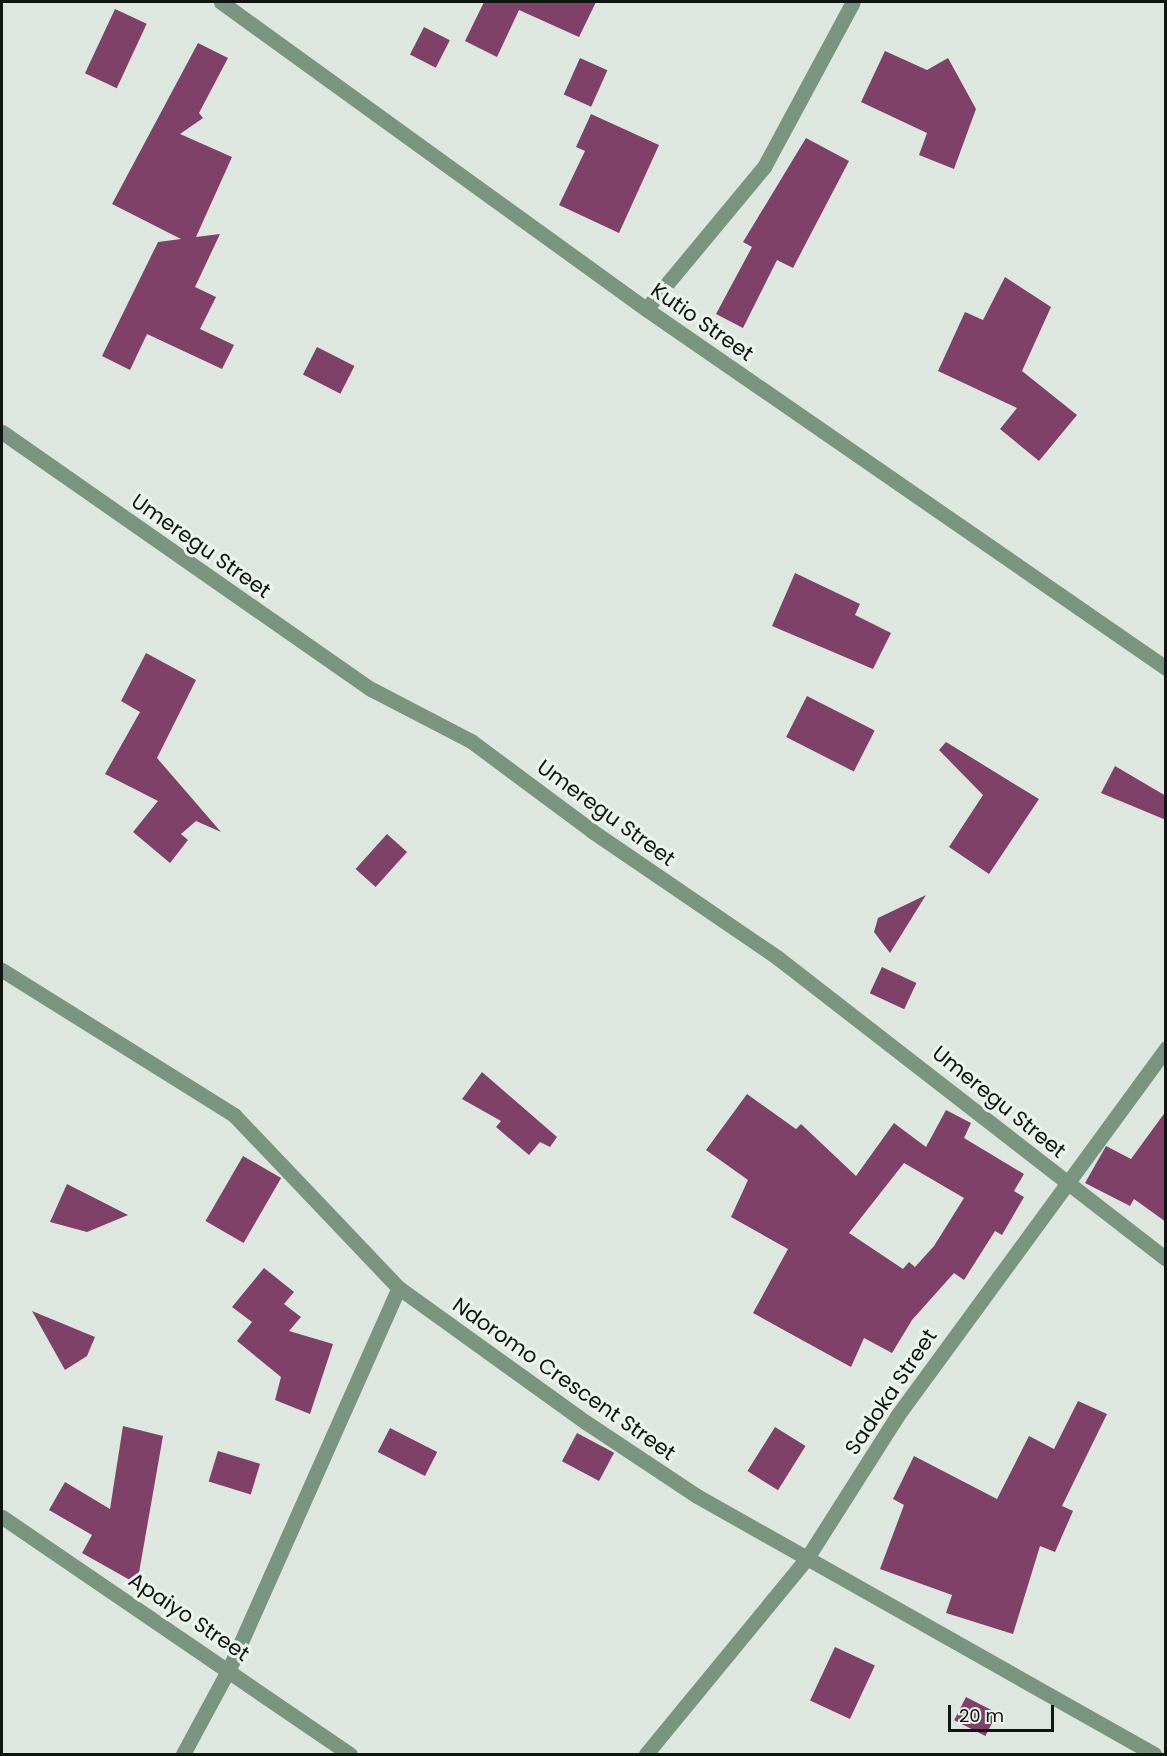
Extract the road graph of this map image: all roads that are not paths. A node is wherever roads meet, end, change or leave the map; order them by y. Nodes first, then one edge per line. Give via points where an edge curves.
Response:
1 (221, 2) edge
2 (853, 2) edge
3 (646, 309) junction
4 (2, 432) edge
5 (1166, 668) edge
6 (2, 970) edge
7 (1166, 1048) edge
8 (1064, 1182) junction
9 (1166, 1259) edge
10 (399, 1288) junction
11 (2, 1517) edge
12 (807, 1558) junction
13 (229, 1669) junction
14 (183, 1755) edge
15 (350, 1755) edge
16 (646, 1755) edge
17 (1154, 1755) edge

1 - 3 street, Kutio Street
2 - 3 street via 764,167
3 - 5 street, Kutio Street
4 - 8 street, Umeregu Street via 370,689 471,741 806,978
6 - 10 street, Ndoromo Crescent Street via 234,1115
7 - 8 street, Sadoka Street
8 - 9 street, Umeregu Street
8 - 12 street, Sadoka Street via 897,1416
10 - 12 street, Ndoromo Crescent Street via 587,1424
10 - 13 street
11 - 13 street, Apaiyo Street
12 - 16 street, Sadoka Street
12 - 17 street, Ndoromo Crescent Street
13 - 14 street
13 - 15 street, Apaiyo Street

